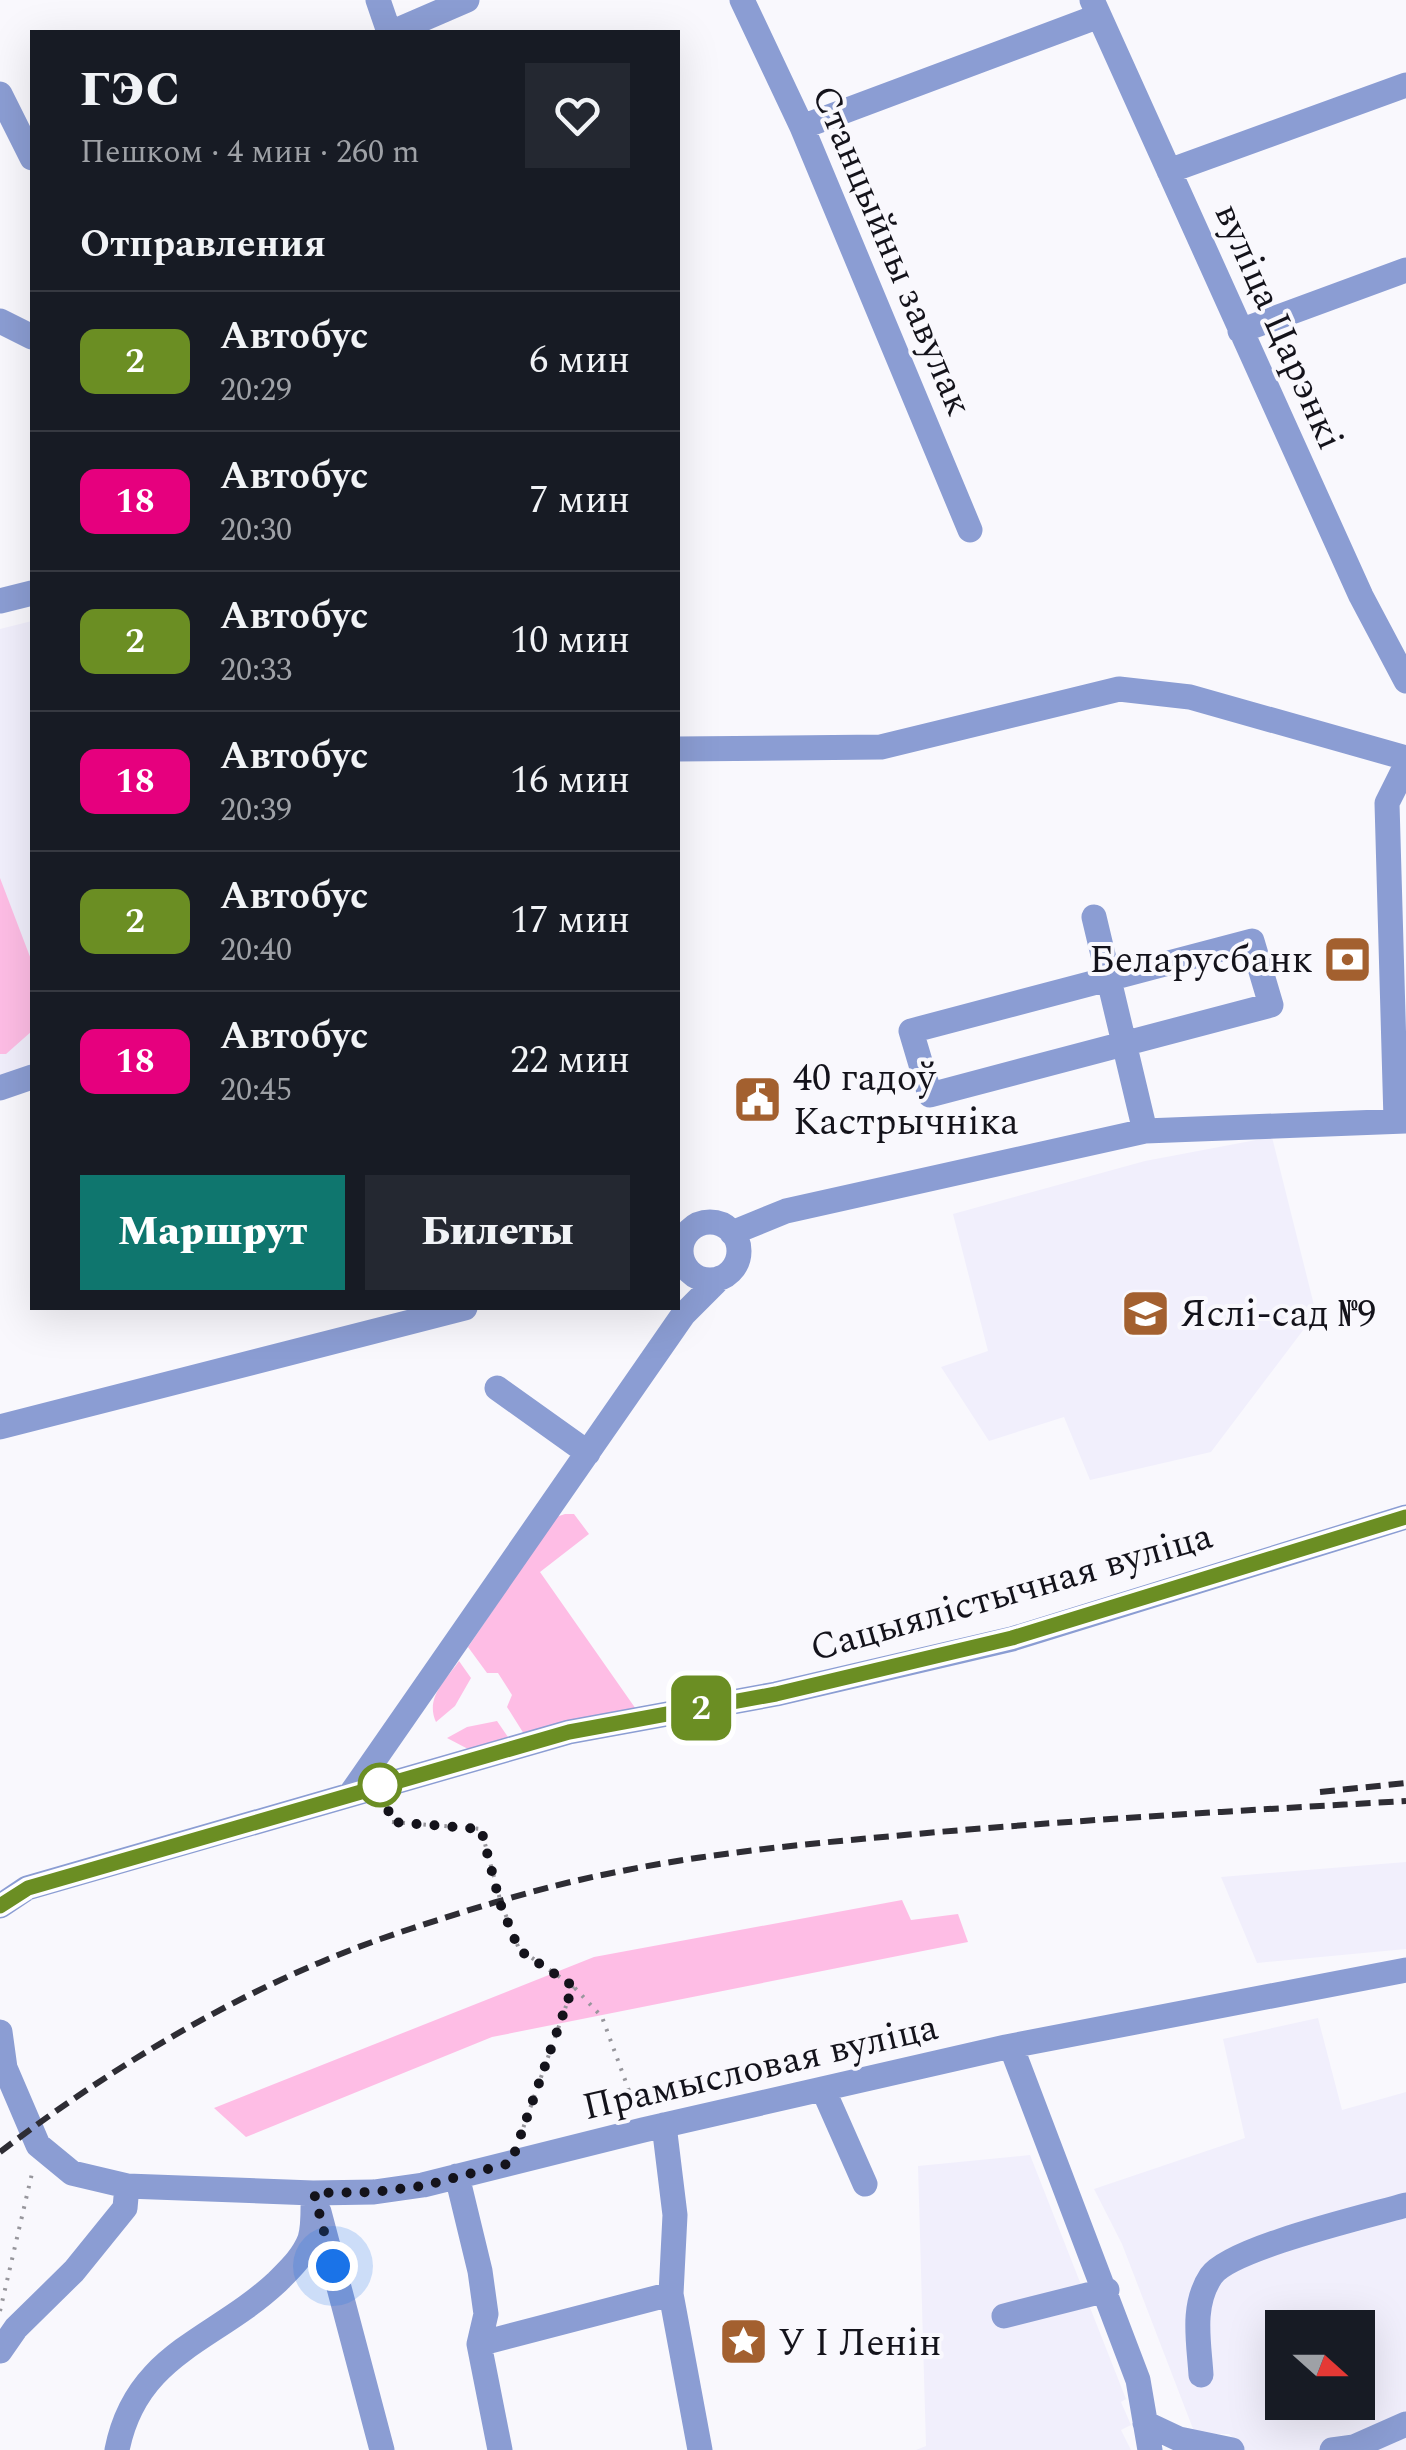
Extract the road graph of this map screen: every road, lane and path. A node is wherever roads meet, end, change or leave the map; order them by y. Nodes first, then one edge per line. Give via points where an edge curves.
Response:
1 (378, 0) edge
2 (467, 0) edge
3 (742, 0) edge
4 (1096, 8) edge
5 (390, 30) edge
6 (396, 30) edge
7 (1406, 85) edge
8 (0, 94) edge
9 (802, 127) junction
10 (30, 154) edge
11 (1169, 171) junction
12 (1406, 270) edge
13 (0, 321) edge
14 (1240, 331) junction
15 (30, 336) edge
16 (970, 530) dead end
17 (30, 593) edge
18 (0, 600) edge
19 (1406, 680) edge
20 (680, 749) edge
21 (1406, 761) edge
22 (1094, 917) dead end
23 (1109, 978) junction
24 (1124, 1043) junction
25 (30, 1078) edge
26 (0, 1088) edge
27 (1401, 1121) edge
28 (1145, 1131) junction
29 (685, 1221) edge
30 (732, 1232) junction
31 (680, 1256) edge
32 (720, 1278) junction
33 (458, 1310) edge
34 (683, 1315) junction
35 (497, 1388) dead end
36 (0, 1427) edge
37 (588, 1453) junction
38 (1406, 1517) edge
39 (352, 1792) junction
40 (392, 1822) dead end
41 (0, 1906) edge
42 (1406, 1970) edge
43 (573, 1986) junction
44 (0, 2032) edge
45 (1012, 2046) junction
46 (2, 2071) edge
47 (822, 2089) junction
48 (654, 2128) junction
49 (38, 2145) junction
50 (511, 2163) junction
51 (457, 2176) junction
52 (864, 2184) dead end
53 (128, 2186) junction
54 (314, 2193) junction
55 (1406, 2204) edge
56 (1106, 2290) junction
57 (671, 2294) junction
58 (0, 2313) edge
59 (1004, 2316) dead end
60 (479, 2344) junction
61 (0, 2351) edge
62 (1200, 2375) dead end
63 (1145, 2423) junction
64 (1406, 2424) edge
65 (1347, 2449) edge
66 (117, 2450) edge
67 (382, 2450) edge
68 (500, 2450) edge
69 (700, 2450) edge
70 (1150, 2450) edge
71 (1232, 2450) edge

1 - 5 street
2 - 6 street
3 - 9 street, Станцыйны завулак
4 - 9 street
4 - 11 street, вуліца Царэнкі
7 - 11 street
8 - 10 street
9 - 16 street, Станцыйны завулак
11 - 14 street, вуліца Царэнкі
12 - 14 street
13 - 15 street
14 - 19 street, вуліца Царэнкі
17 - 18 street
20 - 21 street via 881,747 1119,689 1190,697
21 - 27 street via 1387,803
22 - 23 street
23 - 24 street
23 - 24 street via 1252,941 1271,1004
23 - 24 street via 911,1032 930,1095
24 - 28 street
25 - 26 street
27 - 28 street
28 - 30 street via 786,1211
29 - 30 street via 717,1223
29 - 31 street
30 - 32 street via 738,1258
31 - 32 street via 702,1279
31 - 34 street
32 - 34 street
33 - 36 street
34 - 37 street
35 - 37 street
37 - 39 street
38 - 39 street, Сацыялістычная вуліца via 1012,1638 776,1694 569,1732
39 - 41 street, Сацыялістычная вуліца via 28,1888
40 - 43 path via 481,1829 519,1950
42 - 45 street, Прамысловая вуліца
43 - 48 path via 602,2017
43 - 50 path
44 - 46 street
45 - 47 street, Прамысловая вуліца
45 - 56 street
46 - 49 street
47 - 48 street, Прамысловая вуліца
47 - 52 street
48 - 50 street, Прамысловая вуліца
48 - 57 street via 675,2215
49 - 53 street, Прамысловая вуліца via 72,2172
49 - 58 path
50 - 51 street, Прамысловая вуліца
51 - 54 street, Прамысловая вуліца via 374,2192
51 - 60 street via 486,2314
53 - 54 street, Прамысловая вуліца
53 - 61 street via 124,2208
54 - 66 street via 311,2237 296,2264 146,2382 122,2422
54 - 67 street
55 - 62 street via 1249,2252 1212,2274 1197,2310
56 - 59 street
56 - 63 street via 1138,2380
57 - 60 street
57 - 69 street
60 - 68 street
63 - 70 street
63 - 71 street via 1179,2439
64 - 65 street

